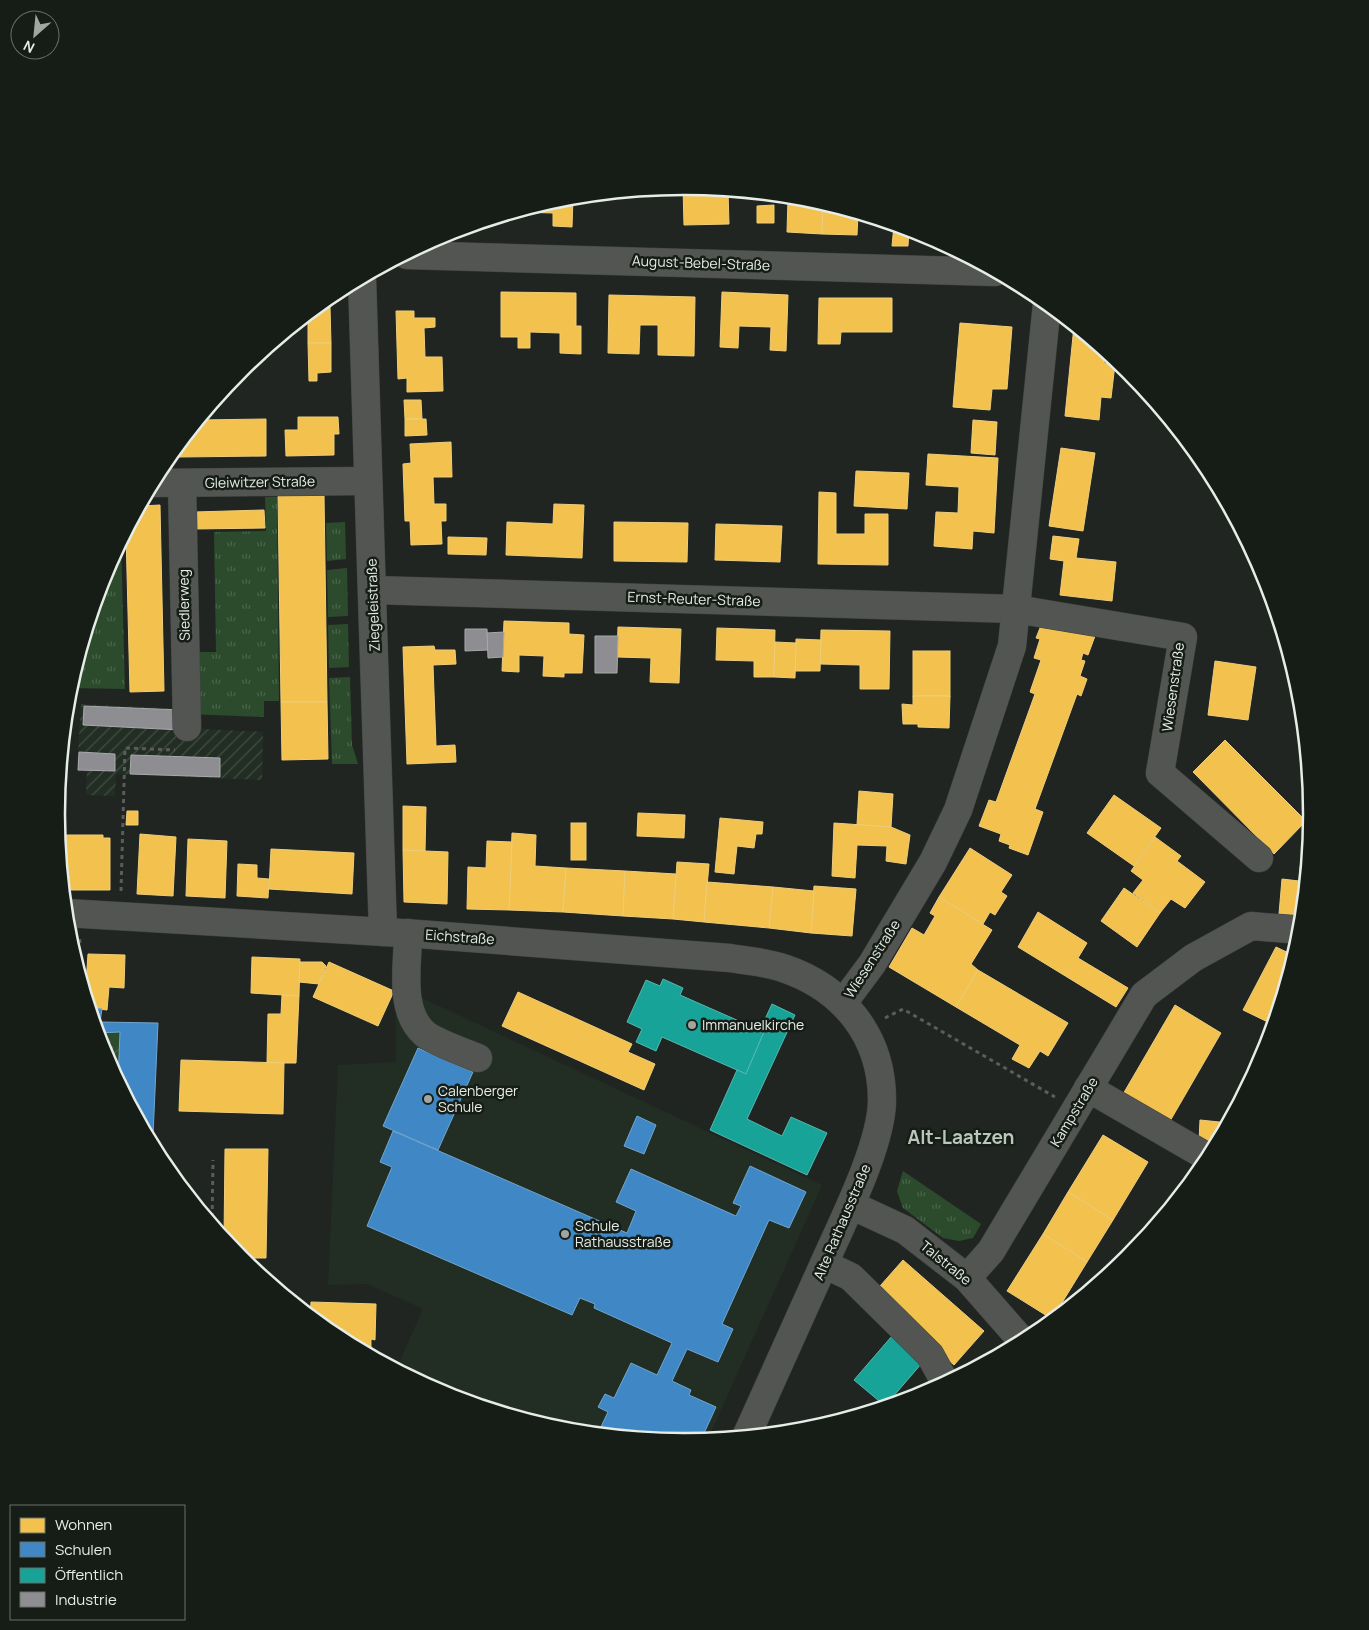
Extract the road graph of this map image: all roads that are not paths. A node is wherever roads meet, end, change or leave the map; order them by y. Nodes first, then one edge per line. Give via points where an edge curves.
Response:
1 (421, 254) edge
2 (982, 272) edge
3 (362, 286) edge
4 (1047, 313) edge
5 (366, 481) junction
6 (162, 483) edge
7 (182, 483) junction
8 (373, 590) junction
9 (1016, 609) junction
10 (186, 727) road end
11 (1260, 858) dead end
12 (73, 914) edge
13 (1293, 929) edge
14 (396, 933) junction
15 (843, 1003) junction
16 (478, 1058) dead end
17 (1082, 1098) junction
18 (1203, 1154) edge
19 (851, 1205) junction
20 (824, 1264) junction
21 (967, 1278) junction
22 (1018, 1337) edge
23 (943, 1378) edge
24 (749, 1431) edge

1 - 2 street, August-Bebel-Straße
3 - 5 street, Ziegeleistraße
4 - 9 street, Wiesenstraße
5 - 7 street, Gleiwitzer Straße
5 - 8 street, Ziegeleistraße
6 - 7 street, Gleiwitzer Straße
7 - 10 street, Siedlerweg
8 - 9 street, Ernst-Reuter-Straße
8 - 14 street, Ziegeleistraße
9 - 11 street, Wiesenstraße via 1183,637 1160,773
9 - 15 street, Wiesenstraße via 1012,646 958,810 928,871 872,964
12 - 14 street, Eichstraße
13 - 17 street, Kampstraße via 1251,926 1193,958 1144,995
14 - 15 street, Eichstraße via 730,958 781,967 817,982
14 - 16 street, Ziegeleistraße via 411,1017 426,1034
15 - 19 street, Alte Rathausstraße via 864,1028 877,1063 882,1101 874,1144
17 - 18 street
17 - 21 street, Kampstraße via 991,1251
19 - 20 street, Alte Rathausstraße
19 - 21 street, Talstraße via 905,1230
20 - 23 street via 851,1277 924,1348
20 - 24 street, Alte Rathausstraße
21 - 22 street, Talstraße

